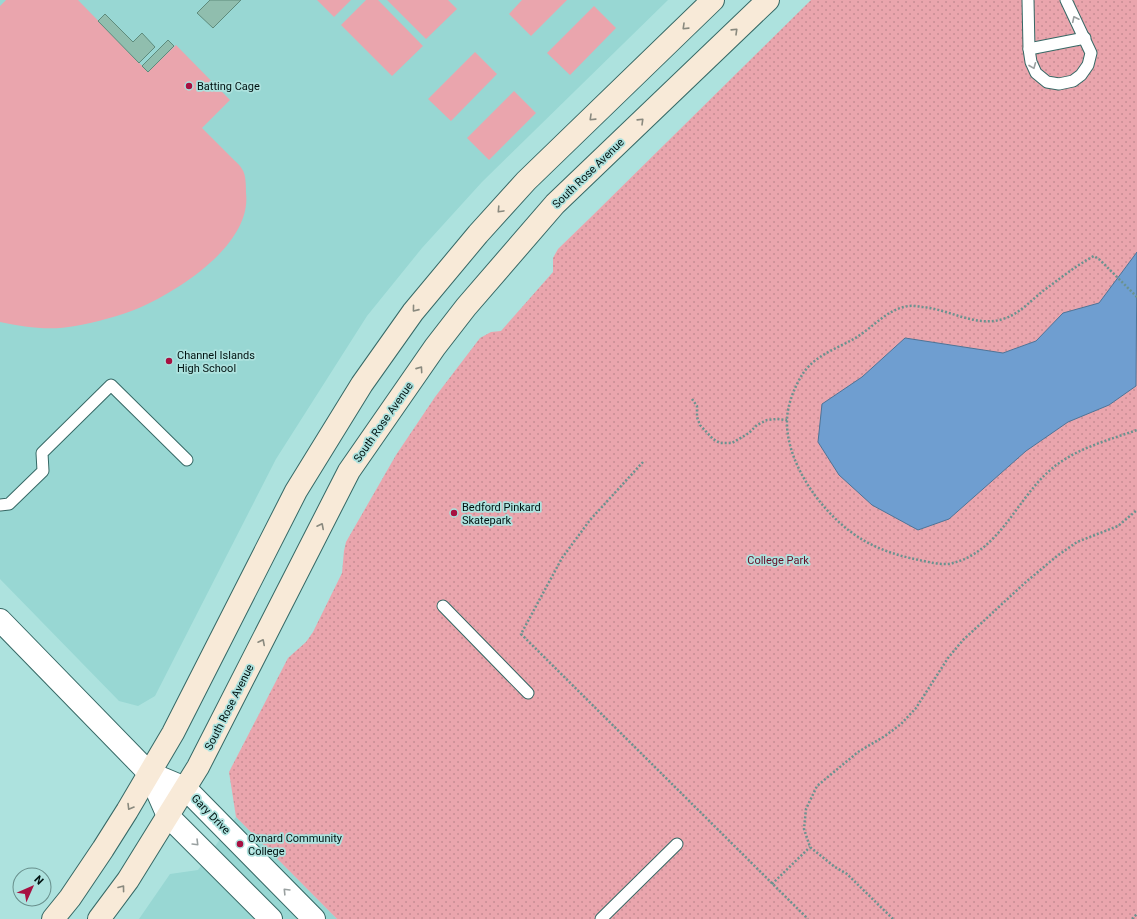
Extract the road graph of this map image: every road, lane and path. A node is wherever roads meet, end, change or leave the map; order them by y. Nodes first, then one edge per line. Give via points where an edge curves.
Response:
1 (713, 0) edge
2 (768, 0) edge
3 (1028, 0) edge
4 (1066, 0) edge
5 (1085, 38) junction
6 (1029, 49) junction
7 (1137, 297) edge
8 (692, 399) dead end
9 (787, 420) junction
10 (1137, 430) edge
11 (187, 460) dead end
12 (643, 462) dead end
13 (0, 505) edge
14 (1137, 510) edge
15 (443, 606) dead end
16 (0, 620) edge
17 (528, 693) dead end
18 (149, 773) junction
19 (185, 788) junction
20 (168, 816) junction
21 (677, 844) dead end
22 (810, 847) junction
23 (772, 884) junction
24 (1137, 914) edge
25 (53, 919) edge
26 (99, 919) edge
27 (271, 919) edge
28 (314, 919) edge
29 (601, 919) edge
30 (808, 919) edge
31 (893, 919) edge
32 (1132, 919) edge

1 -> 18 main road via 526,181 413,312 362,384 296,491 173,734
19 -> 2 main road, South Rose Avenue via 349,471 435,347 555,204
3 - 6 lane
5 -> 4 lane
5 - 6 lane
6 -> 5 lane via 1036,73 1047,82 1059,84 1072,81 1081,75 1088,65 1091,53
7 - 9 path via 1094,256 1047,288 1022,309 1004,319 990,322 936,308 905,306 814,362 805,371 791,399
8 - 9 path via 697,406 700,425 712,439 720,443 732,443 767,420
9 - 10 path via 792,453 816,498 836,520 861,539 883,550 906,558 950,564 978,552 991,542 1038,481 1050,470 1089,446
11 - 13 lane via 111,385 42,453 43,471 9,504
12 - 23 path via 590,520 562,558 521,634
14 - 22 path via 1118,526 1077,542 1056,556 963,640 948,658 916,708 901,724 858,752 817,786 806,809 804,829
15 - 17 lane
16 - 18 street, Gary Drive
18 - 19 street, Gary Drive
18 - 20 street, Gary Drive
18 -> 25 main road via 103,849
19 - 20 main road, South Rose Avenue
28 -> 19 street, Gary Drive
26 -> 20 main road, South Rose Avenue via 128,880
20 -> 27 street, Gary Drive
21 - 29 lane
22 - 23 path
22 - 31 path via 847,874
23 - 30 path
24 - 32 path

